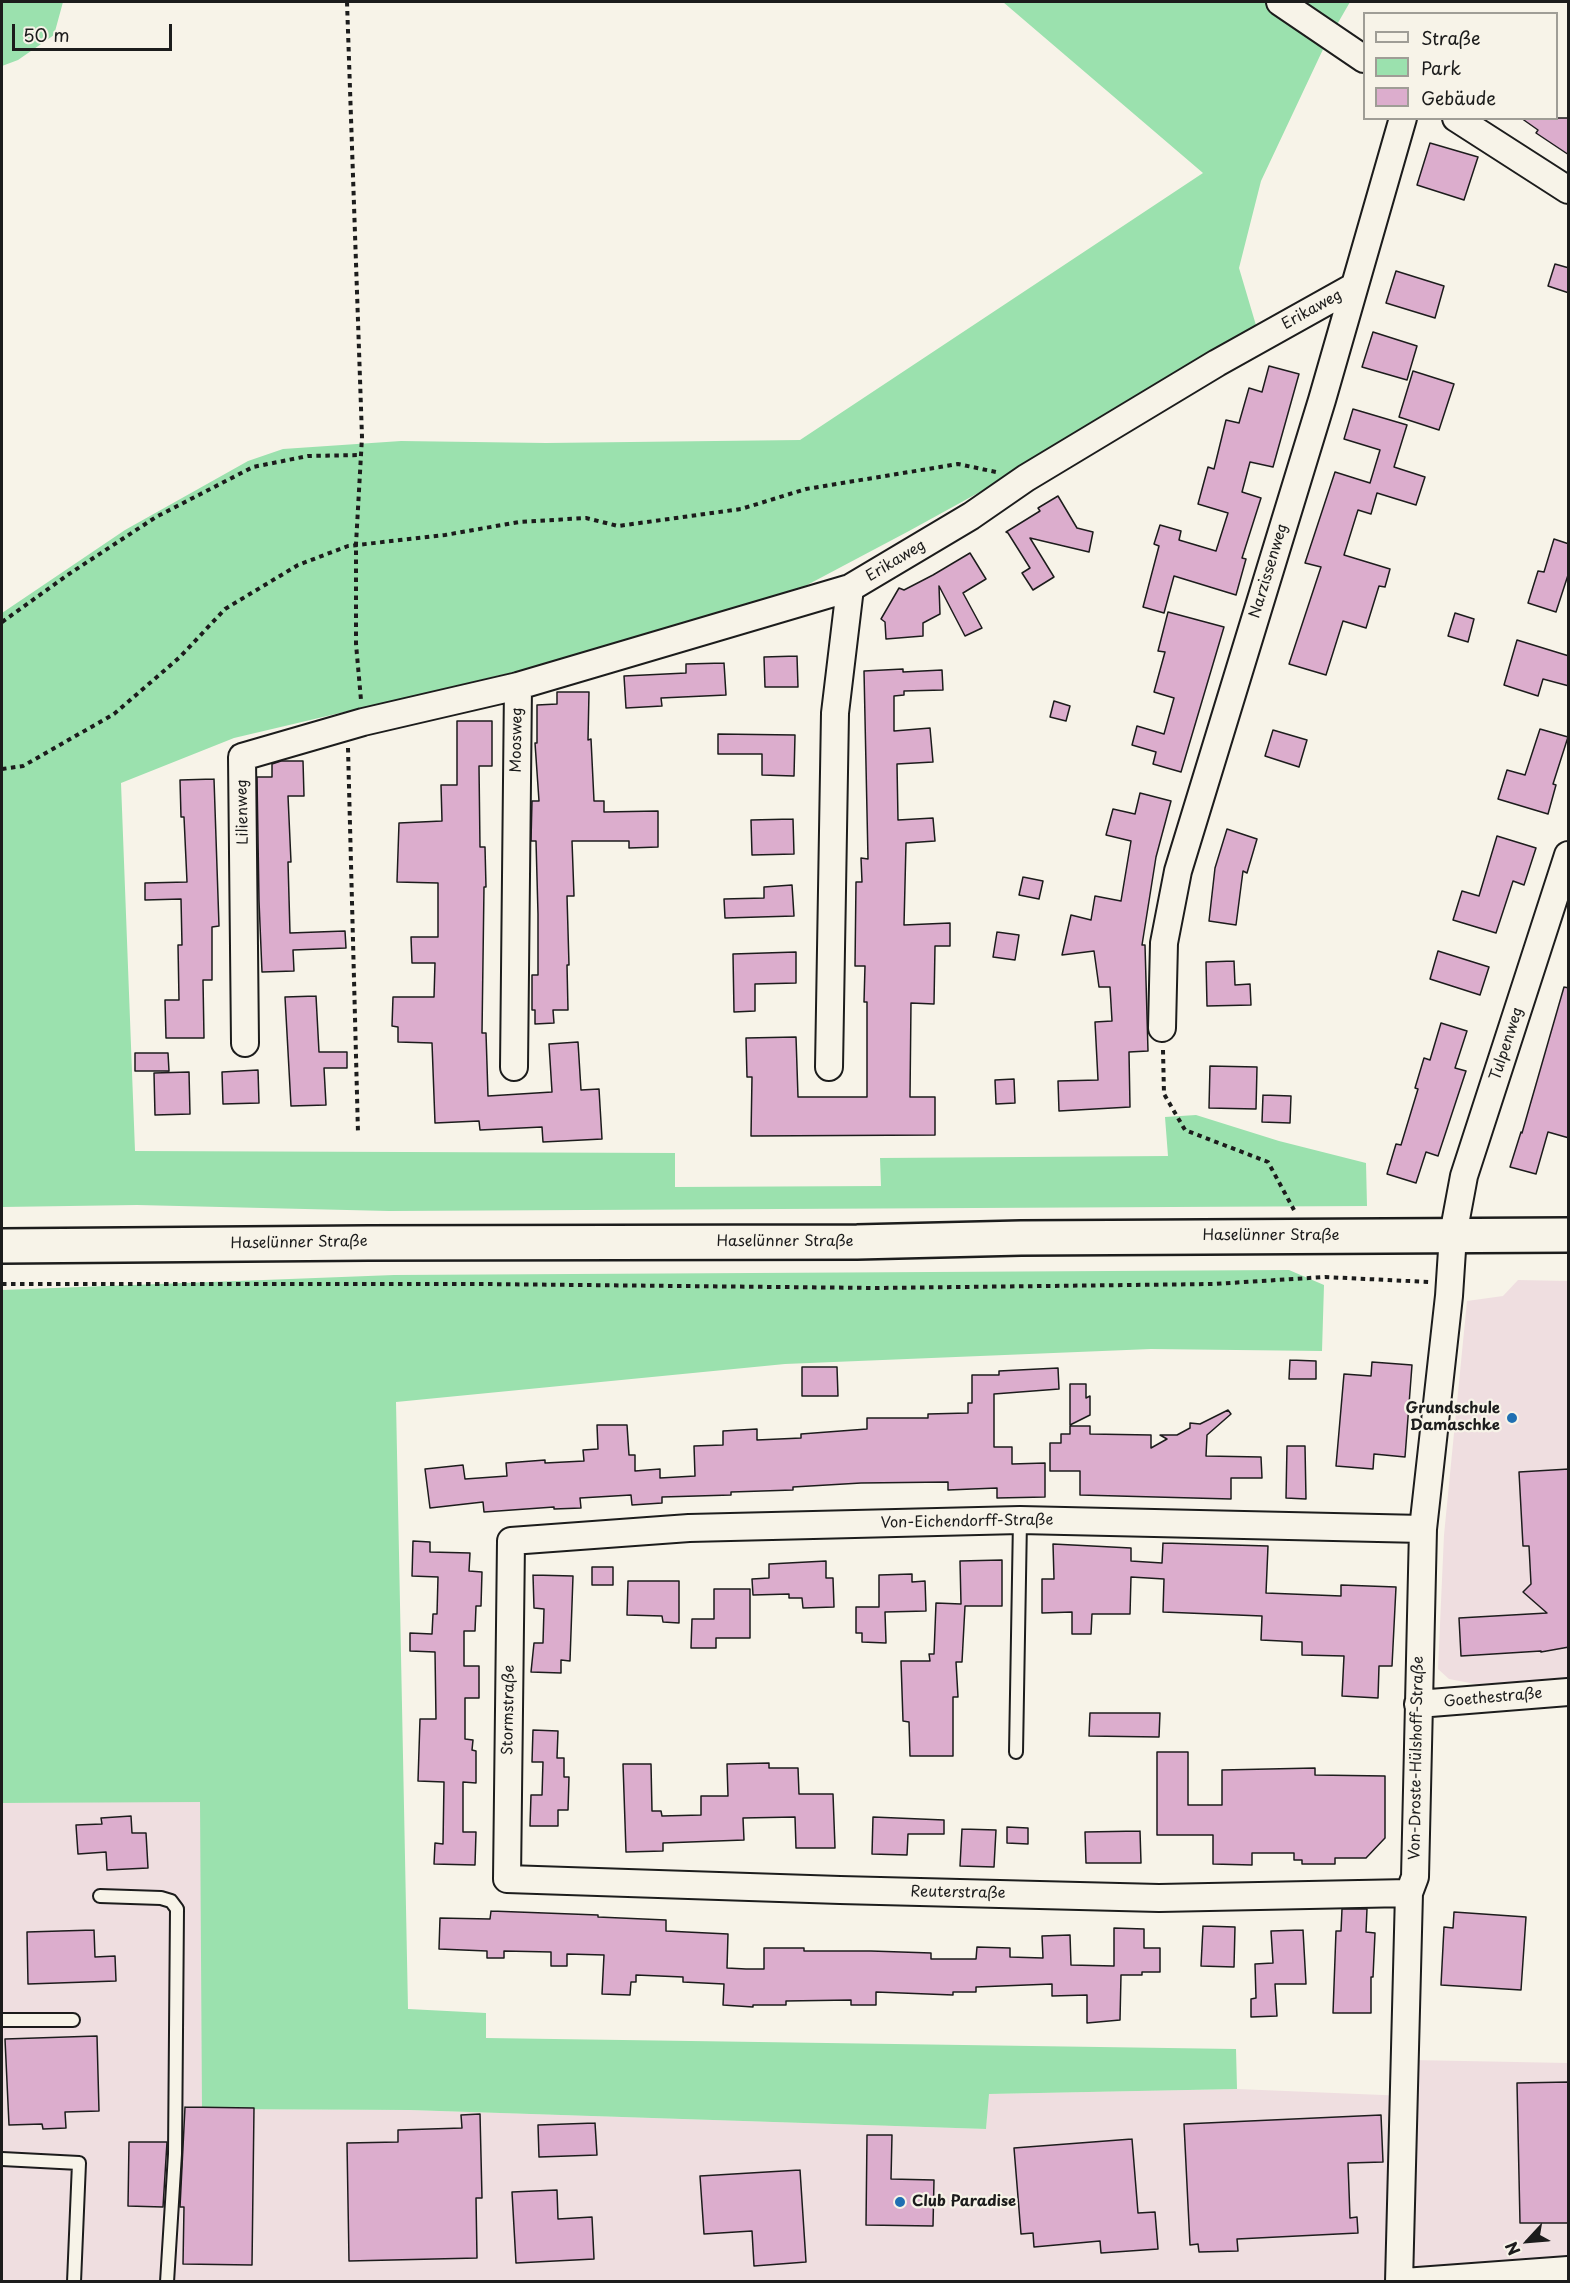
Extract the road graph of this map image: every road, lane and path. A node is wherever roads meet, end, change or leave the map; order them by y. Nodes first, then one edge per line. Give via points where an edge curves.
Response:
1 (347, 2) edge
2 (1280, 2) edge
3 (1363, 58) edge
4 (1402, 120) edge
5 (1459, 120) edge
6 (1569, 190) edge
7 (1353, 287) junction
8 (362, 455) junction
9 (1026, 478) junction
10 (356, 544) junction
11 (850, 588) junction
12 (2, 622) edge
13 (518, 686) junction
14 (355, 724) junction
15 (2, 769) edge
16 (1569, 855) edge
17 (1162, 1028) joint
18 (245, 1043) dead end
19 (514, 1067) dead end
20 (828, 1067) dead end
21 (358, 1132) dead end
22 (1298, 1218) dead end
23 (1453, 1235) junction
24 (1569, 1235) edge
25 (2, 1246) edge
26 (1426, 1282) dead end
27 (2, 1284) edge
28 (1020, 1520) junction
29 (1423, 1529) junction
30 (511, 1541) joint
31 (1569, 1692) edge
32 (1418, 1704) junction
33 (1016, 1752) dead end
34 (507, 1879) joint
35 (1409, 1893) junction
36 (100, 1896) dead end
37 (72, 2019) dead end
38 (2, 2020) edge
39 (2, 2159) edge
40 (1569, 2270) edge
41 (74, 2282) edge
42 (167, 2282) edge
43 (1399, 2282) edge
44 (1404, 2282) edge

1 - 8 path
2 - 3 street
4 - 7 street, Narzissenweg
5 - 6 street
7 - 9 street, Erikaweg
7 - 17 street, Narzissenweg via 1178,871 1164,944
8 - 10 path
8 - 12 path via 308,456 253,467 156,517
9 - 10 path via 958,464 806,489 741,509 618,526 586,518 519,522
9 - 11 street, Erikaweg via 971,516
10 - 14 path
10 - 15 path via 298,566 225,609 180,657 114,714 23,766
11 - 13 street, Moosweg
11 - 20 street, Erikaweg via 835,713
13 - 14 street, Lilienweg
13 - 19 street, Moosweg
14 - 18 street, Lilienweg via 242,757
14 - 21 path
16 - 23 street, Tulpenweg via 1464,1176
17 - 22 path via 1164,1094 1185,1130 1268,1162
23 - 24 street, Haselünner Straße
23 - 25 street, Haselünner Straße
23 - 29 street, Von-Droste-Hülshoff-Straße
26 - 27 path via 1325,1277 1213,1284 876,1288
28 - 29 street, Von-Eichendorff-Straße
28 - 30 street, Von-Eichendorff-Straße via 689,1528
28 - 33 lane
29 - 32 street, Von-Droste-Hülshoff-Straße
30 - 34 street, Stormstraße
31 - 32 street, Goethestraße
32 - 35 street, Von-Droste-Hülshoff-Straße via 1415,1877
34 - 35 street, Reuterstraße via 1159,1898
35 - 43 street, Von-Droste-Hülshoff-Straße
36 - 42 lane via 161,1898 171,1901 177,1909 176,2154
37 - 38 lane
39 - 41 lane via 79,2163
40 - 44 street

